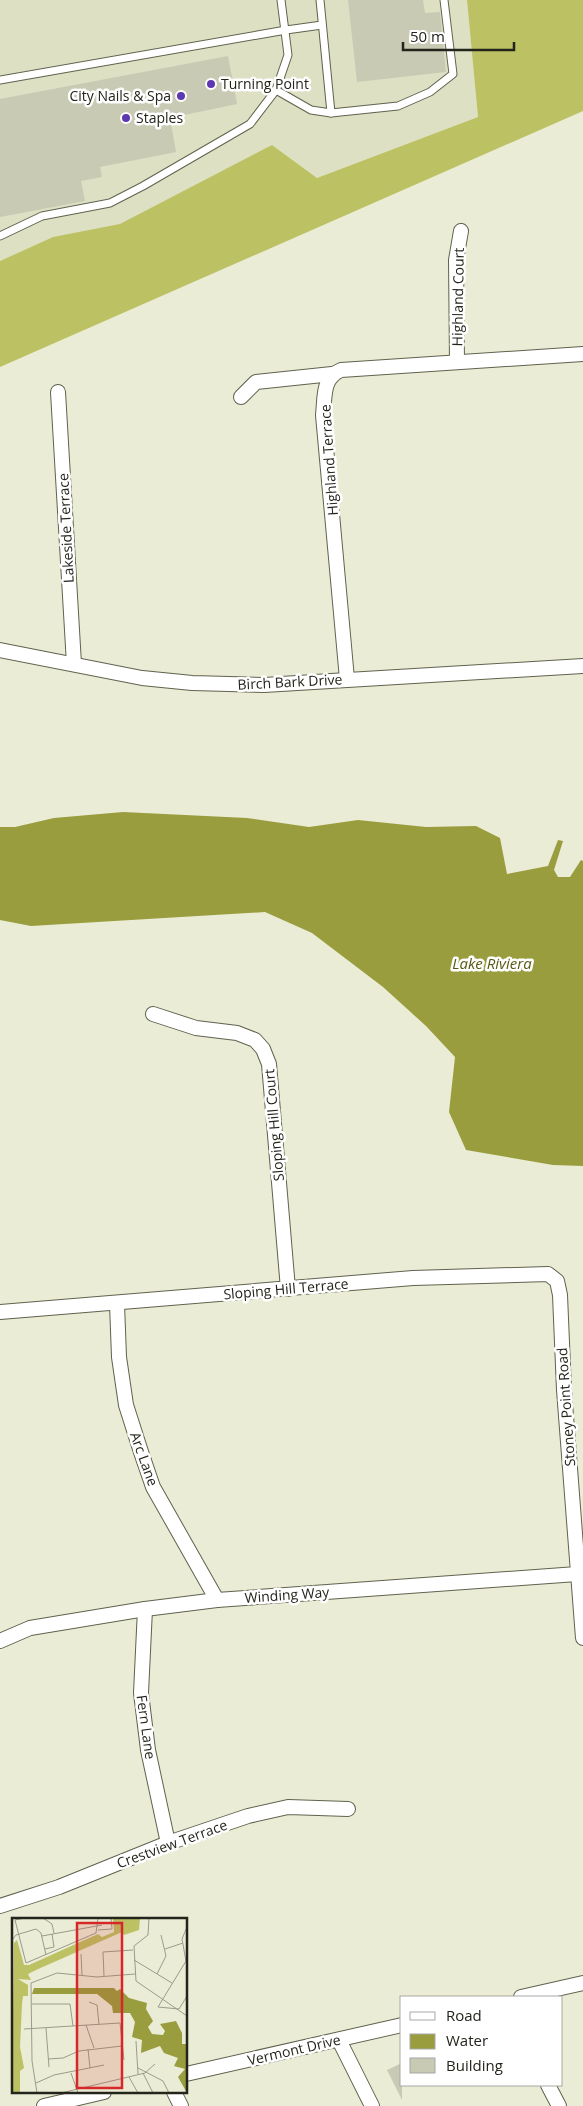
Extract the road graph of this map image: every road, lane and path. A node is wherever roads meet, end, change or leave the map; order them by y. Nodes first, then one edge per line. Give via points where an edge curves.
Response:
1 (281, 0) edge
2 (320, 0) edge
3 (444, 0) edge
4 (322, 25) junction
5 (286, 30) junction
6 (0, 80) edge
7 (276, 90) junction
8 (331, 113) junction
9 (461, 232) dead end
10 (0, 236) edge
11 (583, 354) edge
12 (457, 362) junction
13 (332, 374) junction
14 (58, 392) dead end
15 (241, 397) dead end
16 (0, 650) edge
17 (74, 664) junction
18 (583, 666) edge
19 (347, 679) junction
20 (153, 1014) dead end
21 (288, 1289) junction
22 (560, 1295) joint
23 (117, 1304) junction
24 (0, 1312) edge
25 (577, 1574) junction
26 (217, 1600) junction
27 (144, 1609) junction
28 (583, 1638) edge
29 (0, 1641) edge
30 (348, 1809) dead end
31 (168, 1843) junction
32 (0, 1906) edge
33 (583, 1983) edge
34 (525, 1996) edge
35 (400, 2025) edge
36 (339, 2040) junction
37 (188, 2074) edge
38 (549, 2086) edge
39 (95, 2094) edge
40 (175, 2094) edge
41 (44, 2106) edge
42 (181, 2106) edge
43 (372, 2106) edge
44 (559, 2106) edge

1 - 5 lane
2 - 4 lane
3 - 8 lane via 453,74 430,92 398,106
4 - 5 lane
4 - 8 lane
5 - 6 lane
5 - 7 lane via 288,55
7 - 8 lane via 311,110
7 - 10 lane via 250,124 143,186 110,203 42,216
9 - 12 street, Highland Court via 456,260
11 - 12 street
12 - 13 street via 341,370
13 - 15 street via 256,382
13 - 19 street, Highland Terrace via 326,387 323,415
14 - 17 street, Lakeside Terrace
16 - 17 street, Birch Bark Drive
17 - 19 street, Birch Bark Drive via 142,678 192,683 264,685
18 - 19 street, Birch Bark Drive
20 - 21 street, Sloping Hill Court via 196,1028 237,1033 255,1040 263,1050 269,1064
21 - 22 street, Sloping Hill Terrace via 413,1278 548,1274 557,1281
21 - 23 street, Sloping Hill Terrace
22 - 25 street, Stoney Point Road
23 - 24 street, Sloping Hill Terrace
23 - 26 street, Arc Lane via 119,1357 126,1405 140,1452 153,1487
25 - 26 street, Winding Way
25 - 28 street, Stoney Point Road
26 - 27 street, Winding Way
27 - 29 street, Winding Way via 30,1628
27 - 31 street, Fern Lane via 141,1693 148,1750
30 - 31 street, Crestview Terrace via 288,1807 248,1816
31 - 32 street, Crestview Terrace via 59,1887
33 - 34 street
35 - 36 street, Vermont Drive
36 - 37 street, Vermont Drive
36 - 43 street
38 - 44 street
39 - 41 street
40 - 42 street

